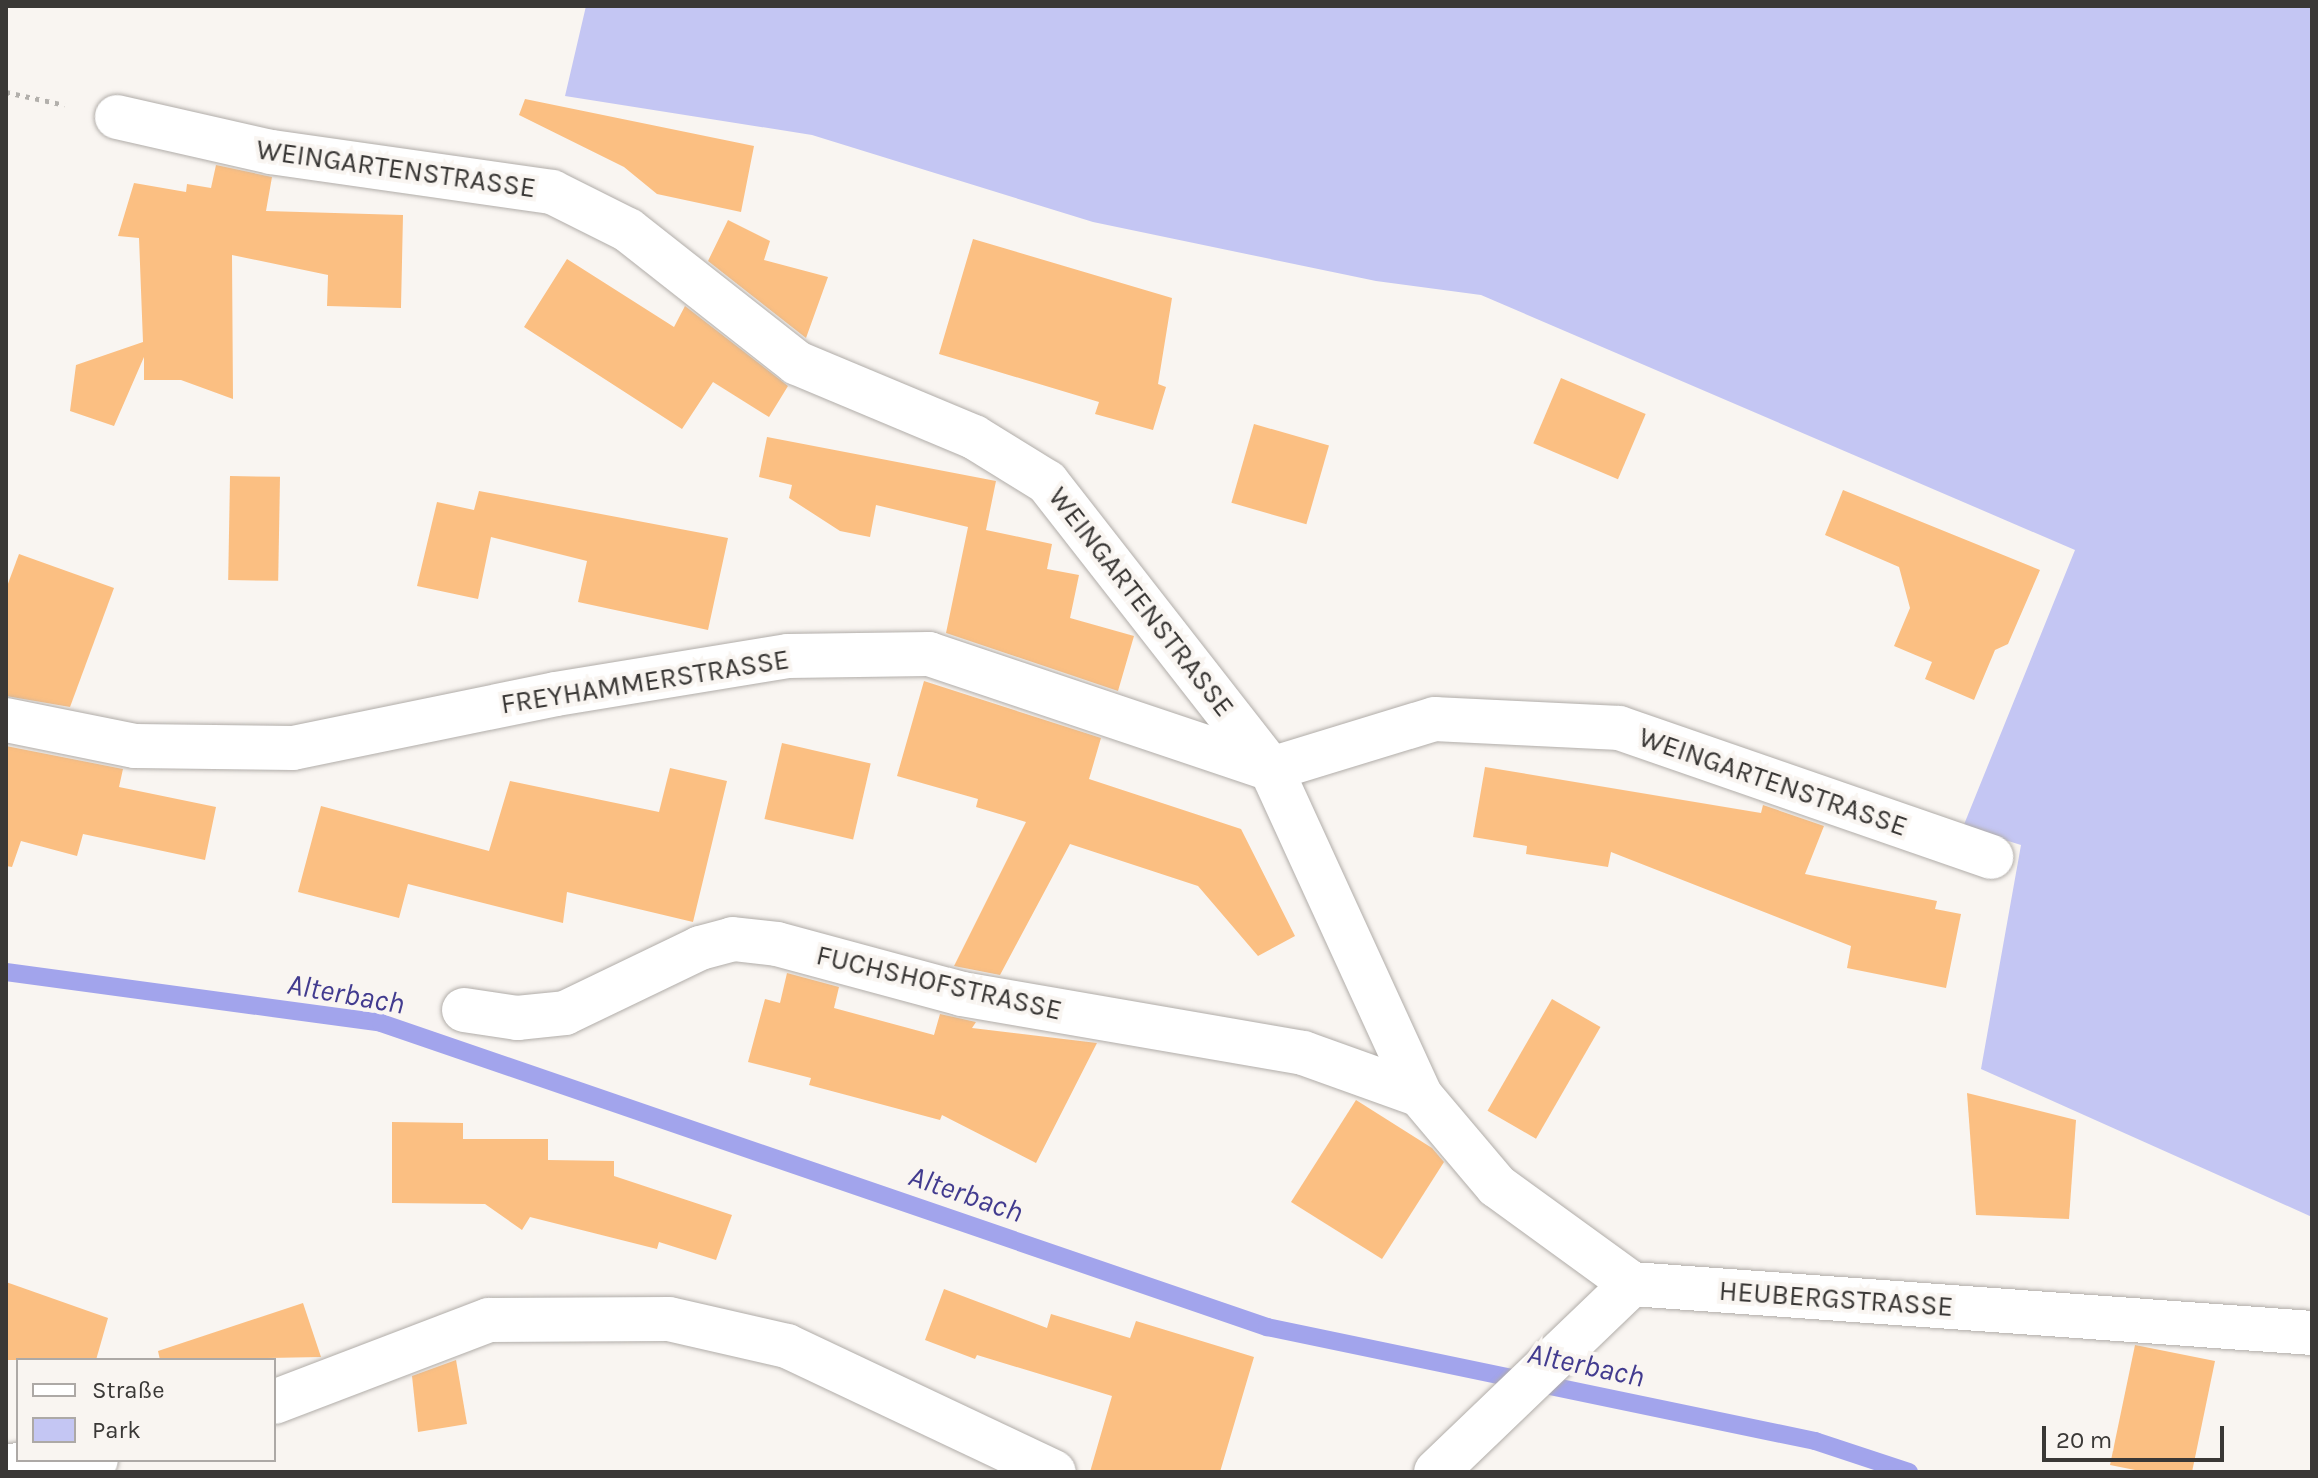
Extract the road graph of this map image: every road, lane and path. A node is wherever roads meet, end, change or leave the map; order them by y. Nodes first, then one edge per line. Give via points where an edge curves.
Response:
1 (117, 117) dead end
2 (6, 720) edge
3 (1271, 769) junction
4 (1991, 857) dead end
5 (464, 1010) dead end
6 (1420, 1095) junction
7 (1632, 1284) junction
8 (2312, 1333) edge
9 (276, 1401) edge
10 (66, 1462) edge
11 (6, 1466) edge
12 (1054, 1472) edge
13 (1436, 1472) edge

1 - 3 street, WEINGARTENSTRASSE via 271,152 552,192 628,230 797,363 974,437 1047,482
2 - 3 street, FREYHAMMERSTRASSE via 135,746 293,748 556,694 788,656 929,654
3 - 4 street, WEINGARTENSTRASSE via 1435,719 1619,728
3 - 6 street, WEINGARTENSTRASSE
5 - 6 street, FUCHSHOFSTRASSE via 517,1018 565,1013 700,948 733,939 777,944 1049,1011 1303,1053
6 - 7 street, WEINGARTENSTRASSE via 1497,1186
7 - 8 street, HEUBERGSTRASSE
7 - 13 street
9 - 12 street via 489,1320 669,1319 787,1346
10 - 11 street

